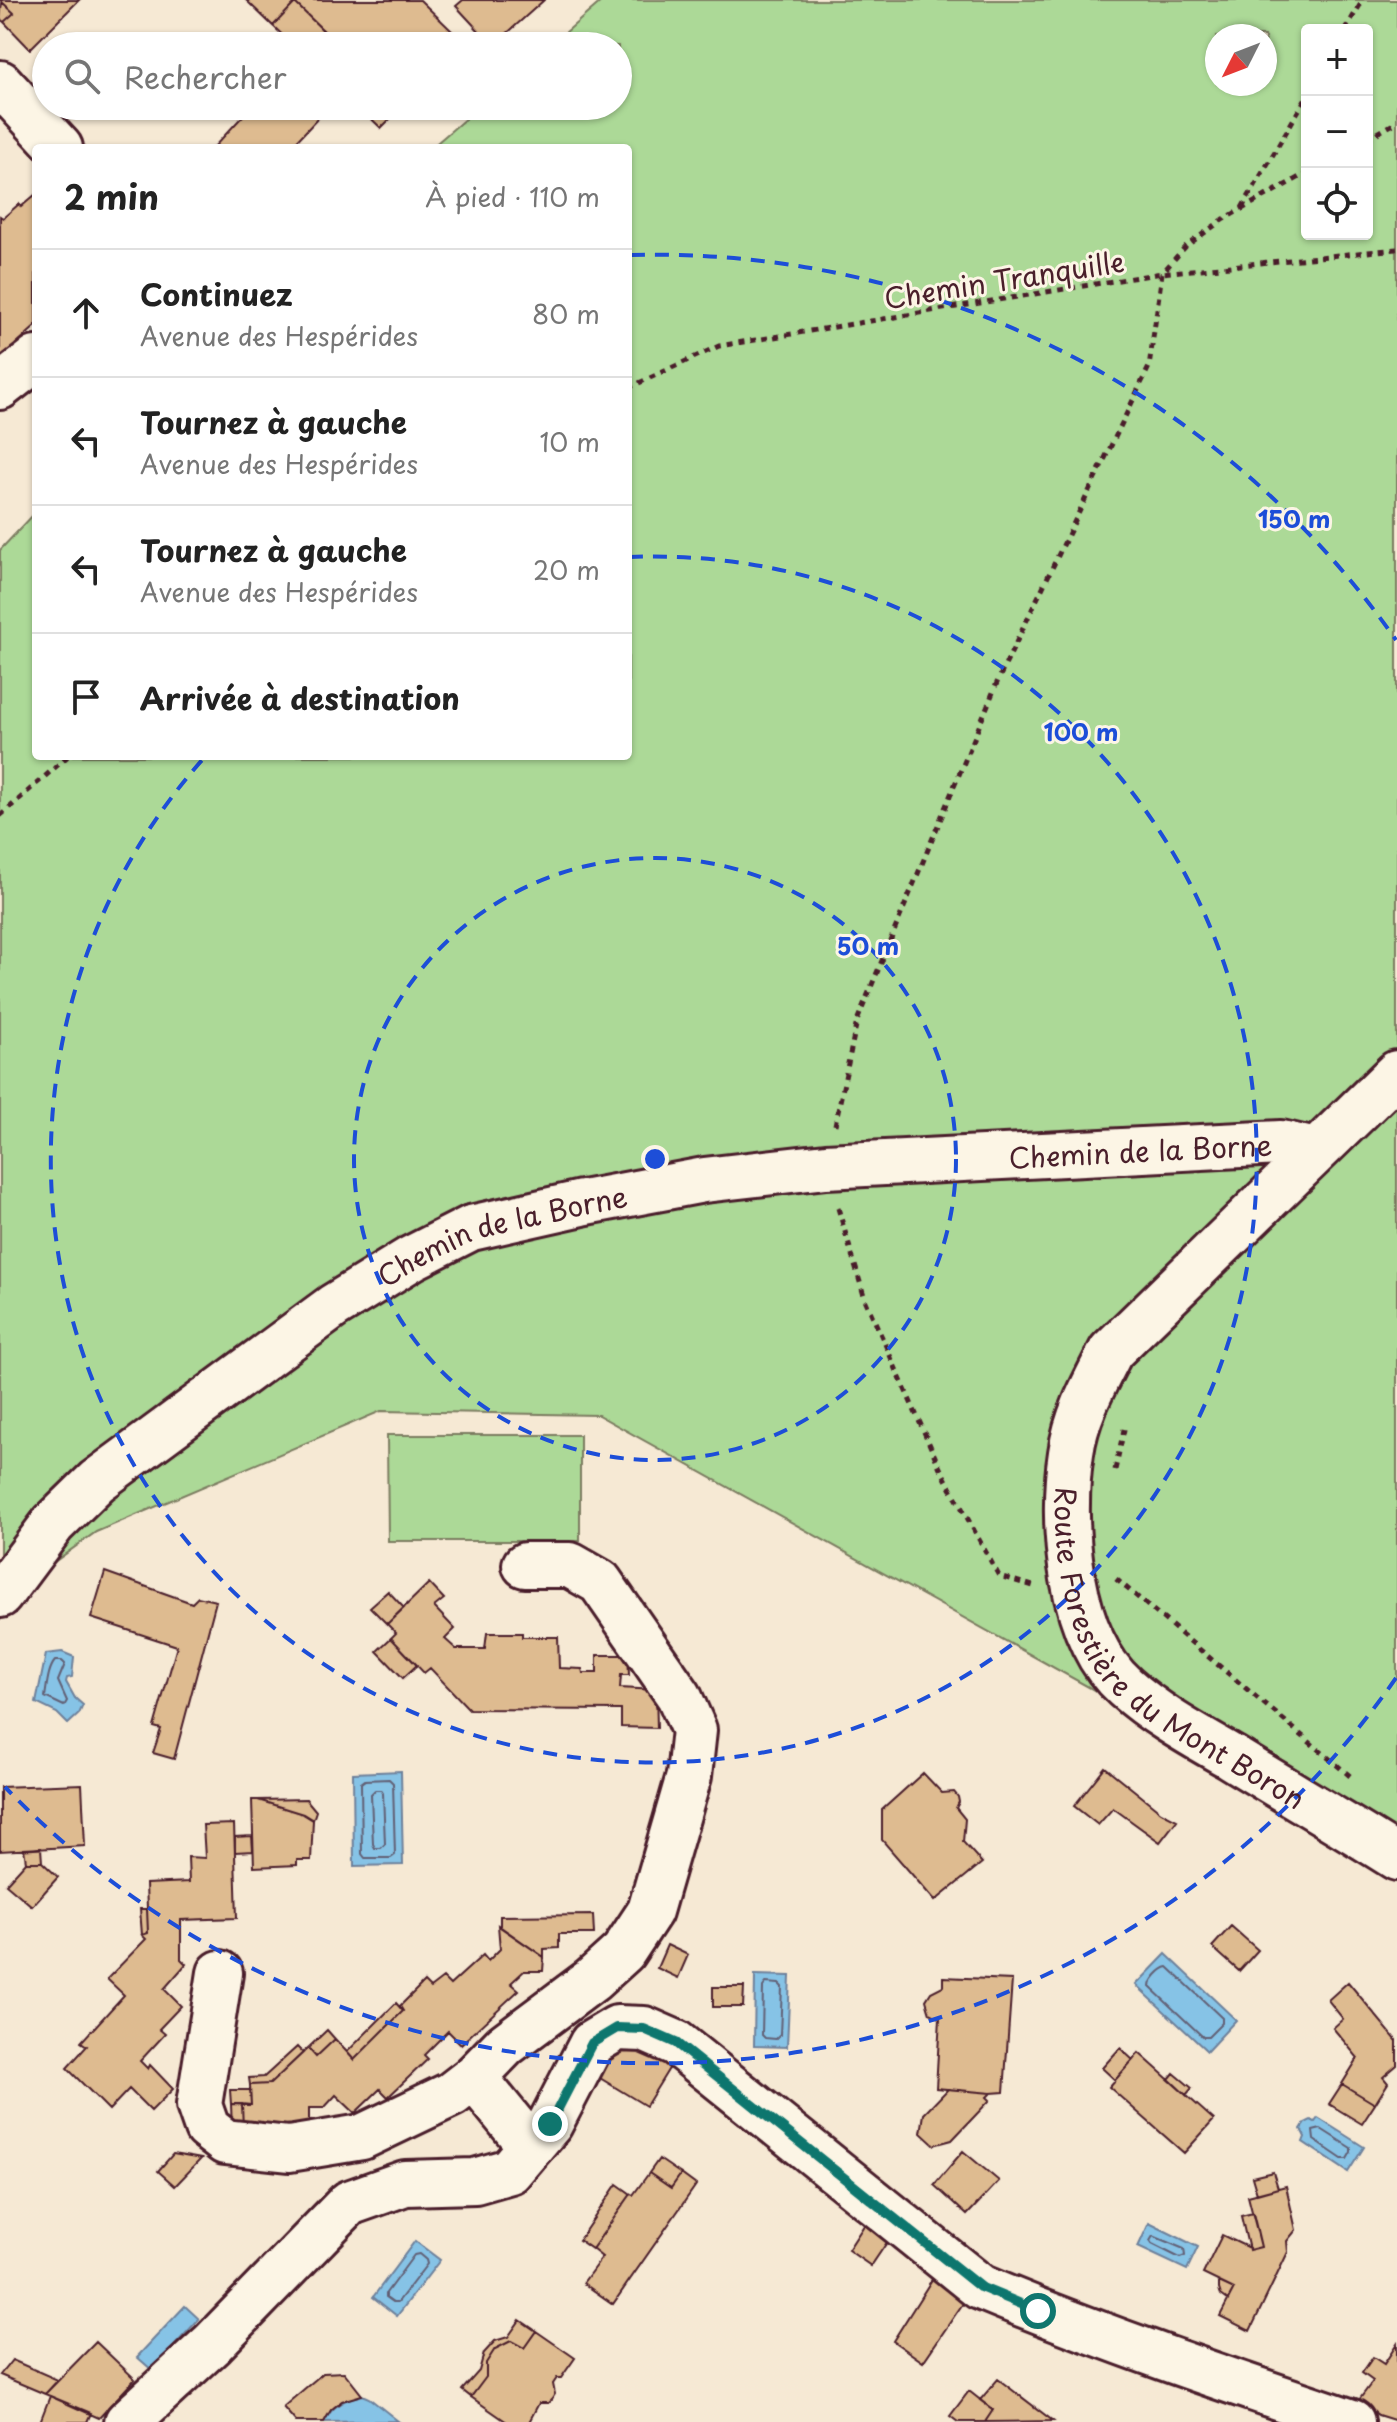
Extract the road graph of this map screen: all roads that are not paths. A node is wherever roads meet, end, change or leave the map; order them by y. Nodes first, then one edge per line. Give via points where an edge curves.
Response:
1 (0, 83) edge
2 (32, 118) edge
3 (34, 120) edge
4 (56, 144) edge
5 (32, 362) edge
6 (0, 387) edge
7 (1397, 1073) edge
8 (1315, 1151) junction
9 (525, 1565) dead end
10 (0, 1595) edge
11 (1397, 1858) edge
12 (220, 1973) dead end
13 (474, 2077) junction
14 (532, 2145) junction
15 (127, 2422) edge
16 (1352, 2422) edge

1 - 2 street
3 - 4 street
5 - 6 street
7 - 8 street, Route Forestière du Mont Boron
8 - 10 street, Chemin de la Borne via 1281,1143 826,1166 704,1180 471,1228 334,1306 97,1481 53,1524
8 - 11 street, Route Forestière du Mont Boron via 1111,1351 1084,1403 1071,1452 1066,1526 1077,1600 1094,1648 1123,1685 1170,1721
9 - 13 street via 570,1565 600,1582 679,1696 694,1730 691,1761 650,1911 623,1952 505,2045
12 - 13 street via 199,2105 207,2128 225,2142 289,2149 362,2137 452,2094
13 - 14 street
14 - 15 street via 510,2171 475,2181 405,2183 349,2203 212,2344
14 - 16 street via 550,2124 592,2043 617,2028 644,2029 676,2043 980,2287

